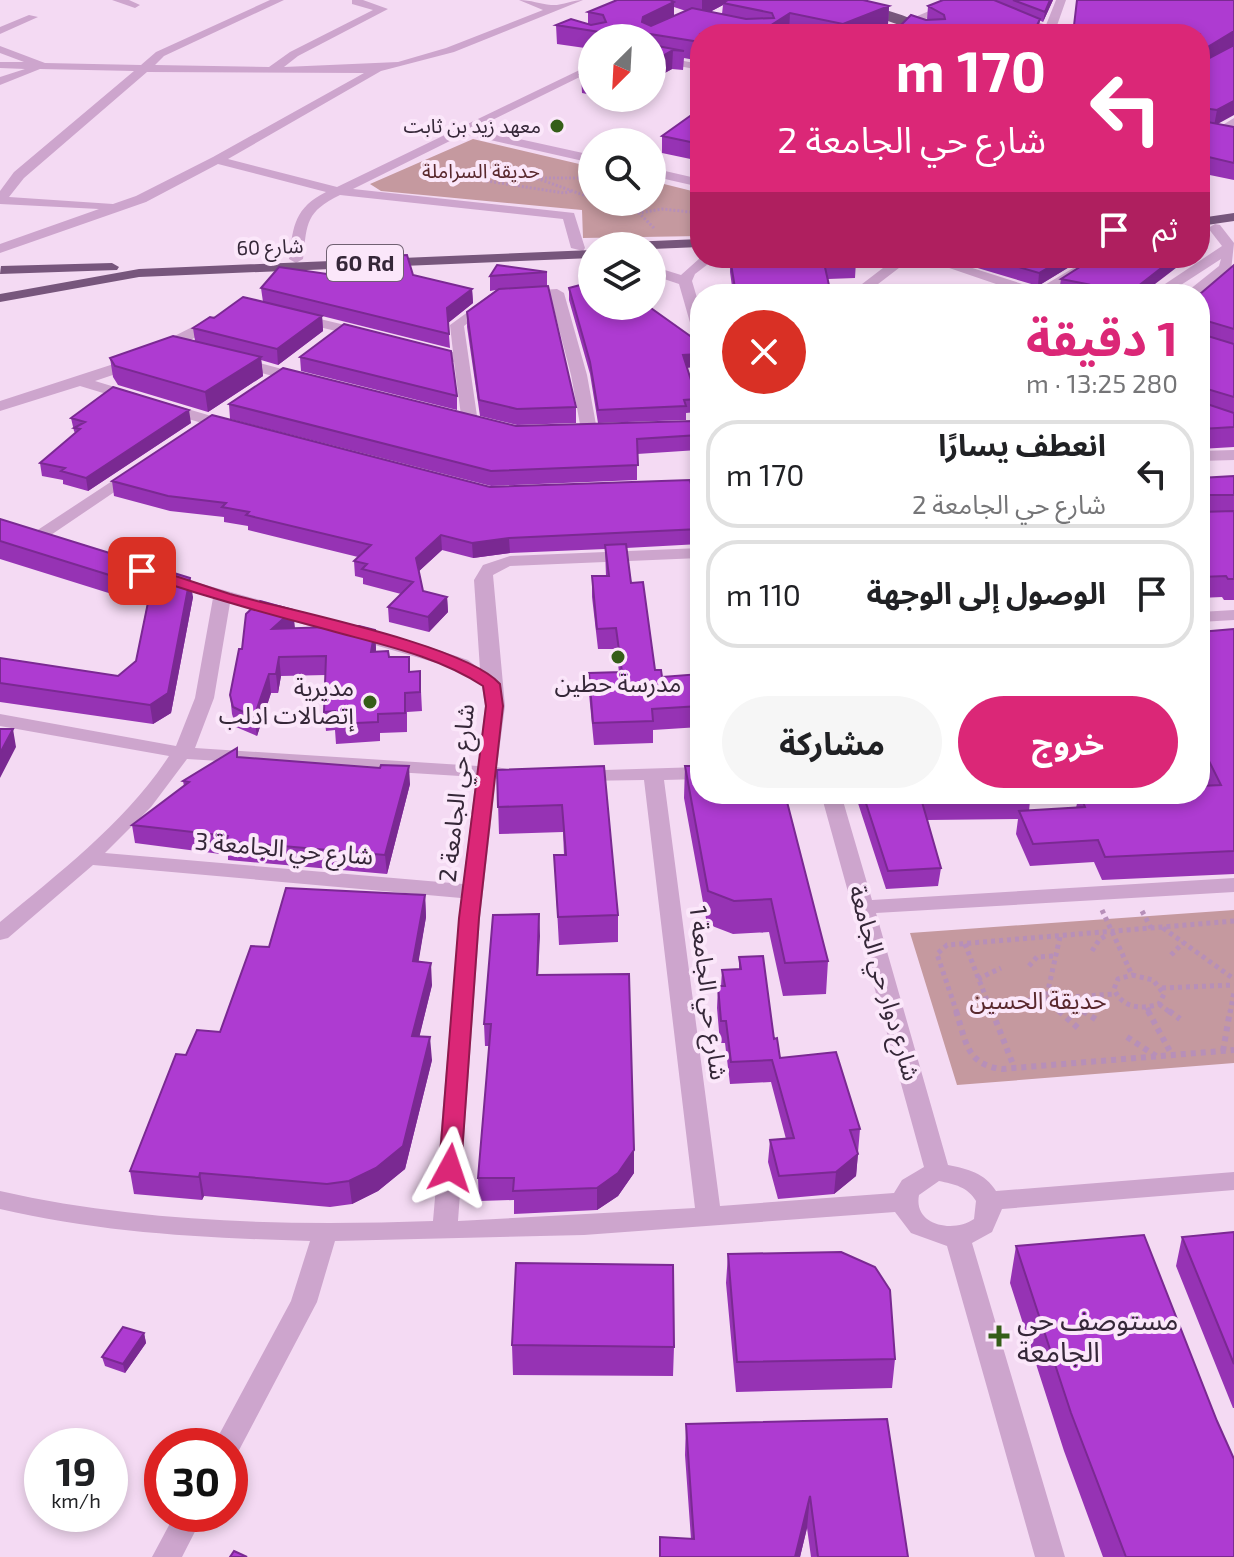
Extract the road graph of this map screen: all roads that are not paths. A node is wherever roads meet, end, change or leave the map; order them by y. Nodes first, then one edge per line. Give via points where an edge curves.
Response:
1 (117, 0) edge
2 (279, 0) edge
3 (358, 0) edge
4 (524, 0) edge
5 (578, 0) edge
6 (834, 0) edge
7 (966, 0) edge
8 (1061, 0) edge
9 (981, 4) edge
10 (135, 5) dead end
11 (555, 10) junction
12 (1007, 13) edge
13 (33, 17) dead end
14 (910, 23) joint
15 (1031, 24) edge
16 (1052, 24) edge
17 (0, 31) edge
18 (0, 49) edge
19 (666, 61) edge
20 (40, 64) junction
21 (0, 65) edge
22 (690, 65) edge
23 (145, 67) junction
24 (381, 68) junction
25 (272, 71) junction
26 (578, 74) edge
27 (0, 81) edge
28 (1234, 122) edge
29 (465, 131) junction
30 (1210, 131) edge
31 (1210, 133) edge
32 (1234, 137) edge
33 (578, 156) edge
34 (217, 160) junction
35 (666, 175) edge
36 (690, 181) edge
37 (338, 191) junction
38 (0, 200) edge
39 (120, 206) junction
40 (1234, 217) edge
41 (1210, 221) edge
42 (1234, 226) edge
43 (1210, 229) edge
44 (1210, 231) edge
45 (578, 233) edge
46 (690, 243) edge
47 (666, 244) edge
48 (1230, 247) junction
49 (0, 249) edge
50 (578, 250) edge
51 (578, 250) edge
52 (690, 250) edge
53 (666, 251) edge
54 (296, 259) junction
55 (1210, 260) edge
56 (695, 268) edge
57 (891, 268) edge
58 (952, 268) edge
59 (1083, 268) edge
60 (1197, 268) edge
61 (0, 270) edge
62 (666, 275) edge
63 (685, 281) junction
64 (870, 284) edge
65 (992, 284) edge
66 (1057, 284) edge
67 (1173, 284) edge
68 (1204, 284) edge
69 (0, 297) edge
70 (690, 298) edge
71 (226, 312) edge
72 (283, 314) edge
73 (387, 340) edge
74 (417, 347) edge
75 (220, 358) edge
76 (462, 359) junction
77 (287, 369) junction
78 (81, 382) junction
79 (325, 385) edge
80 (257, 389) edge
81 (233, 405) edge
82 (0, 406) edge
83 (470, 423) edge
84 (203, 425) junction
85 (239, 428) edge
86 (590, 430) edge
87 (1234, 455) edge
88 (1210, 456) edge
89 (148, 462) edge
90 (690, 486) edge
91 (640, 488) edge
92 (12, 529) edge
93 (36, 537) junction
94 (65, 546) edge
95 (690, 553) edge
96 (151, 574) edge
97 (222, 597) junction
98 (1210, 617) edge
99 (1233, 617) edge
100 (491, 684) junction
101 (0, 720) edge
102 (183, 753) junction
103 (487, 773) junction
104 (518, 774) edge
105 (563, 774) edge
106 (690, 774) edge
107 (654, 776) junction
108 (834, 804) edge
109 (89, 858) junction
110 (1234, 885) edge
111 (474, 892) junction
112 (863, 907) junction
113 (0, 933) edge
114 (938, 1172) junction
115 (1234, 1181) edge
116 (0, 1200) edge
117 (990, 1201) junction
118 (904, 1202) junction
119 (709, 1217) junction
120 (445, 1230) junction
121 (325, 1232) junction
122 (957, 1237) junction
123 (237, 1428) edge
124 (180, 1532) edge
125 (167, 1557) edge
126 (1050, 1557) edge

1 - 10 street
2 - 23 street via 160,54
3 - 25 street via 383,9 294,54
4 - 11 street
5 - 11 street
6 - 14 main road
7 - 9 street
7 - 14 street
8 - 16 street
11 - 24 street via 450,50
12 - 15 street
13 - 17 street
18 - 20 street
19 - 22 street
20 - 21 street
20 - 23 street
20 - 27 street
23 - 25 street
23 - 38 street via 19,175
24 - 25 street
24 - 34 street
26 - 29 street
28 - 30 street
29 - 33 street
29 - 37 street
31 - 32 main road
34 - 37 street
34 - 39 street
35 - 36 street
37 - 45 street via 564,215
37 - 54 street via 301,219
38 - 39 street
39 - 49 street
40 - 41 main road
42 - 43 main road
44 - 48 street
46 - 47 main road
48 - 55 street
48 - 68 street via 1226,268
50 - 54 main road, شارع 60
51 - 69 main road, شارع 60 / 60 Rd via 139,273
52 - 53 main road
54 - 61 main road, شارع 60
56 - 63 street
57 - 64 street
58 - 65 street
59 - 66 street
60 - 67 street
61 - 69 main road via 11,283
62 - 63 street
63 - 70 street
71 - 78 street via 182,348
72 - 73 street via 336,333
74 - 76 street
75 - 77 street
76 - 83 street
76 - 86 street via 457,325 494,297 557,293
77 - 79 street
77 - 80 street
78 - 82 street
78 - 84 street
81 - 84 street
84 - 85 street
87 - 88 street
89 - 93 street
90 - 91 street
92 - 93 street
93 - 94 street
95 - 100 street via 493,566 483,580
96 - 97 street, شارع حي الجامعة 2
97 - 100 street, شارع حي الجامعة 2 via 419,650 461,664
97 - 102 street via 201,713
98 - 99 street
100 - 103 street, شارع حي الجامعة 2 via 495,706
101 - 102 street
102 - 103 street
102 - 109 street
103 - 104 street
103 - 111 street, شارع حي الجامعة 2
105 - 107 street
106 - 107 street
107 - 119 street, شارع حي الجامعة 1
108 - 112 street, شارع دوار حي الجامعة
109 - 111 street, شارع حي الجامعة 3
109 - 113 street
110 - 112 street
111 - 120 street, شارع حي الجامعة 2
112 - 114 street, شارع دوار حي الجامعة
114 - 117 street via 972,1179
114 - 118 street via 920,1177 908,1188
115 - 117 street
116 - 121 street via 167,1227
117 - 122 street via 985,1225
118 - 119 street
118 - 122 street via 921,1228
119 - 120 street
120 - 121 street
121 - 123 street via 304,1302
122 - 126 street
124 - 125 street

